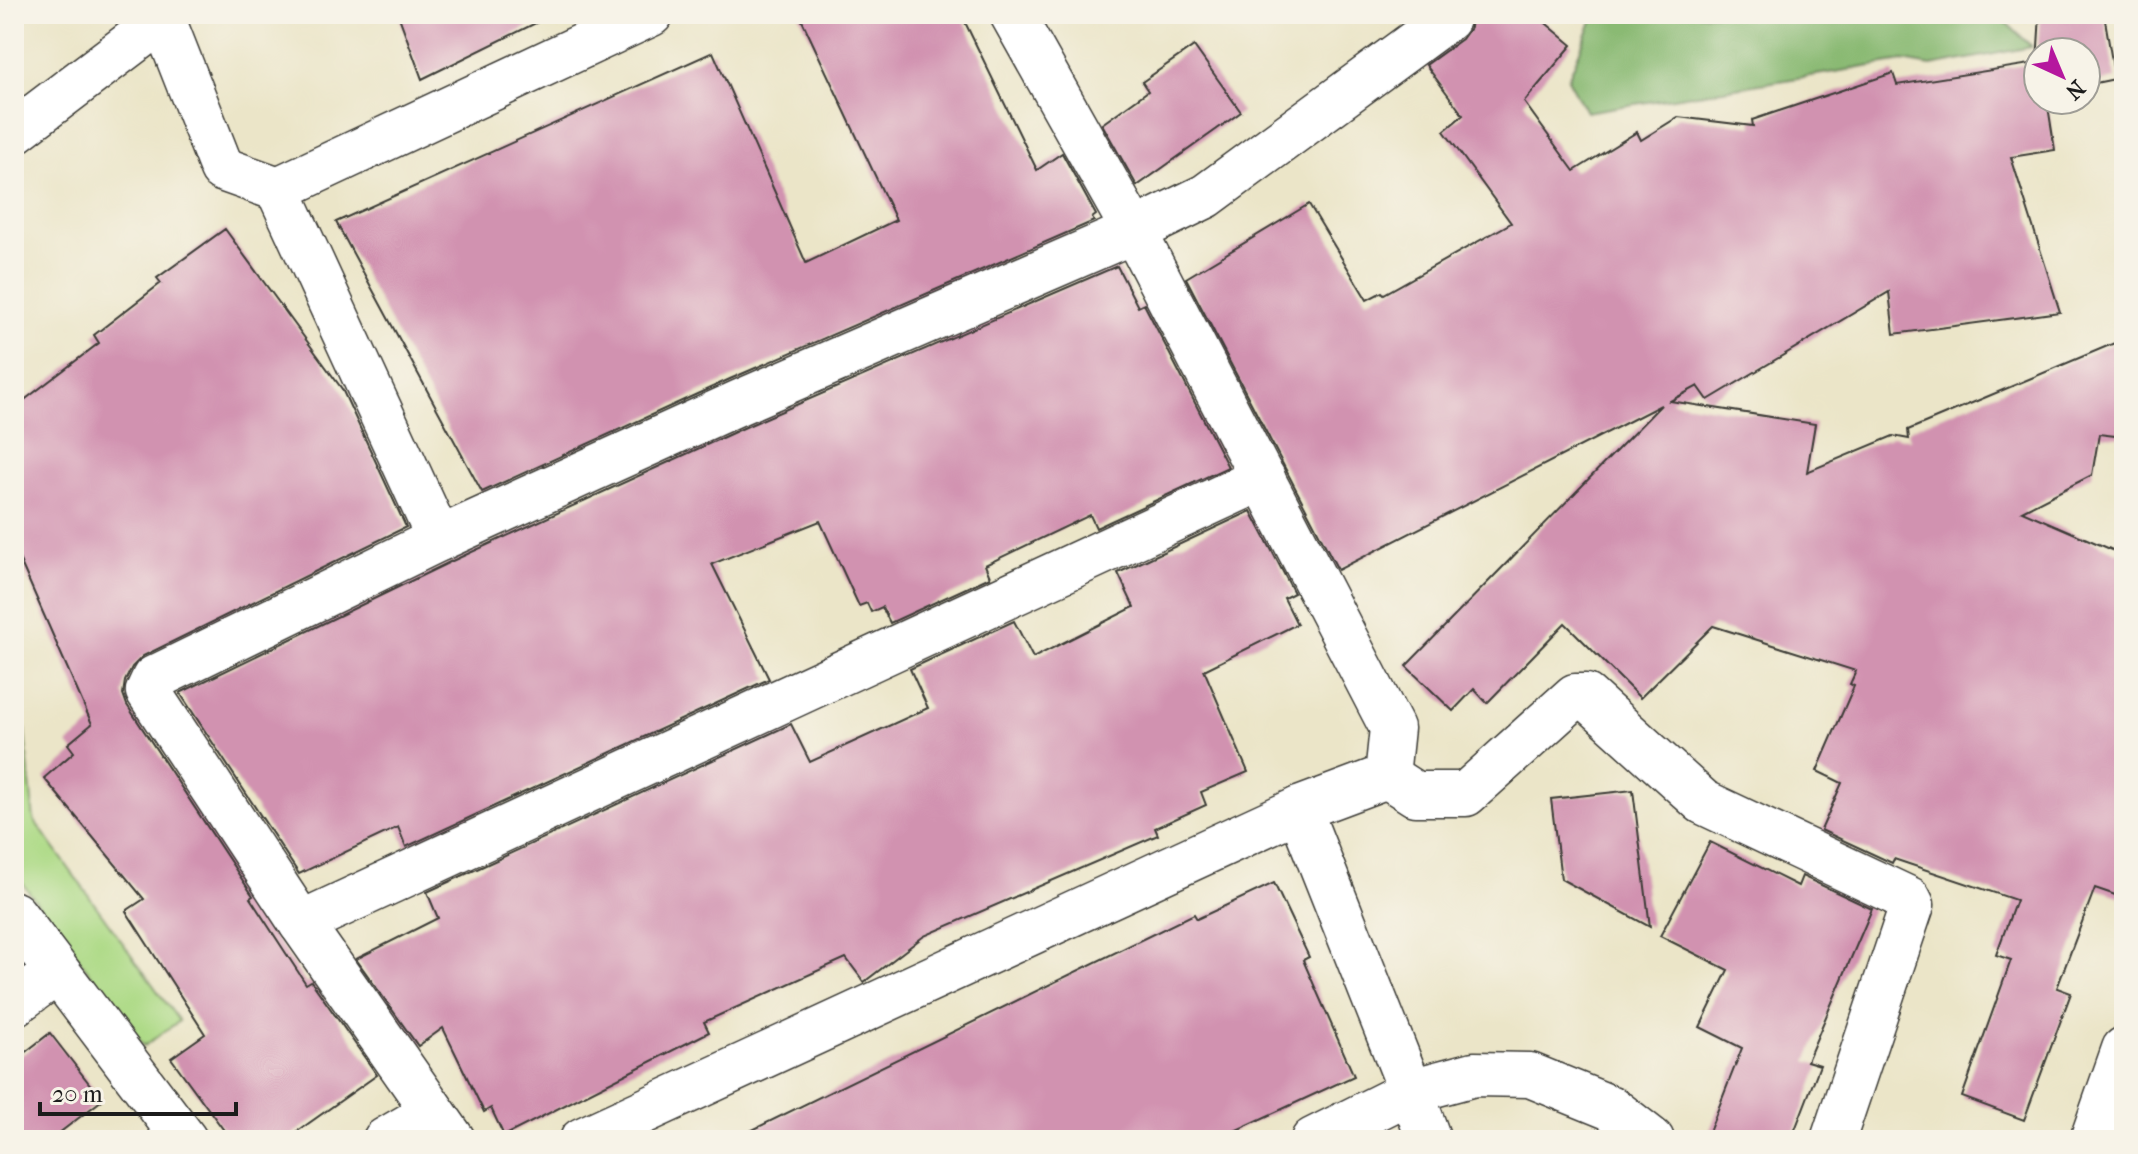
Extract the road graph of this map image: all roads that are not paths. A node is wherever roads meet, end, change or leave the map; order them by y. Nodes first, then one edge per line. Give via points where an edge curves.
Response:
1 (651, 14) edge
2 (1012, 14) edge
3 (1447, 19) dead end
4 (14, 132) edge
5 (278, 189) junction
6 (1134, 231) junction
7 (1263, 478) junction
8 (439, 539) junction
9 (1387, 776) junction
10 (1299, 809) junction
11 (14, 914) edge
12 (301, 923) junction
13 (57, 972) junction
14 (14, 1004) edge
15 (2124, 1049) edge
16 (1411, 1091) junction
17 (443, 1126) edge
18 (185, 1140) edge
19 (385, 1140) edge
20 (582, 1140) edge
21 (1313, 1140) edge
22 (1429, 1140) edge
23 (1652, 1140) edge
24 (1833, 1140) edge
25 (2092, 1140) edge

1 - 5 street
2 - 6 street
3 - 6 street via 1206,196
4 - 5 street via 163,19 222,169
5 - 8 street
6 - 7 street
6 - 8 street
7 - 9 street via 1392,728
7 - 12 street
8 - 12 street via 154,678 148,691
9 - 10 street
9 - 24 street via 1415,794 1466,794 1575,696 1586,696 1703,802 1909,899 1912,905
10 - 16 street
10 - 20 street
11 - 13 street
12 - 17 street
13 - 14 street
13 - 18 street
15 - 25 street
16 - 21 street
16 - 22 street
16 - 23 street via 1474,1074 1530,1075 1611,1108
17 - 19 street

